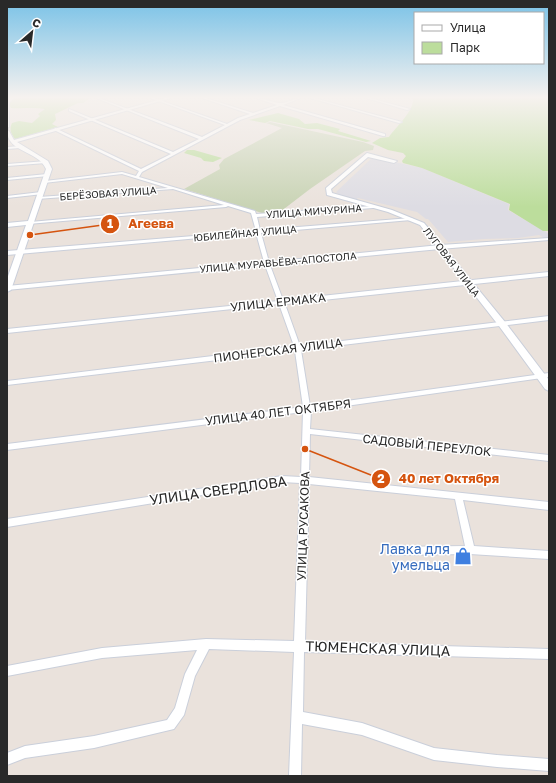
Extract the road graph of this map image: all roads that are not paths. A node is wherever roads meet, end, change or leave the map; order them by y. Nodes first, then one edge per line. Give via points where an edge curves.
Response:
1 (8, 135) edge
2 (37, 135) edge
3 (66, 135) edge
4 (129, 135) edge
5 (192, 135) edge
6 (208, 135) edge
7 (201, 138) junction
8 (13, 142) junction
9 (20, 147) junction
10 (7, 148) edge
11 (172, 153) junction
12 (394, 161) dead end
13 (46, 162) junction
14 (7, 165) edge
15 (141, 171) junction
16 (137, 176) junction
17 (7, 179) edge
18 (46, 179) junction
19 (177, 189) junction
20 (40, 196) junction
21 (7, 197) edge
22 (230, 205) junction
23 (373, 207) junction
24 (254, 216) junction
25 (410, 219) junction
26 (30, 222) junction
27 (7, 224) edge
28 (258, 232) junction
29 (549, 239) edge
30 (440, 247) junction
31 (21, 252) junction
32 (7, 253) edge
33 (267, 263) junction
34 (549, 274) edge
35 (467, 282) junction
36 (7, 289) edge
37 (280, 301) junction
38 (549, 318) edge
39 (502, 324) junction
40 (7, 331) edge
41 (298, 348) junction
42 (545, 376) edge
43 (7, 383) edge
44 (549, 387) edge
45 (307, 409) junction
46 (306, 431) junction
47 (7, 447) edge
48 (549, 458) edge
49 (305, 480) junction
50 (458, 496) junction
51 (549, 506) edge
52 (7, 523) edge
53 (470, 550) junction
54 (392, 551) dead end
55 (549, 555) edge
56 (206, 644) junction
57 (299, 646) junction
58 (549, 654) edge
59 (7, 671) edge
60 (298, 717) junction
61 (7, 759) edge
62 (549, 765) edge
63 (295, 776) edge

1 - 8 street
2 - 8 street
3 - 15 street
4 - 11 street
5 - 7 street
6 - 7 street
7 - 11 street
8 - 9 street
9 - 10 street
9 - 13 street
11 - 15 street
12 - 23 street, ЛУГОВАЯ УЛИЦА via 367,155 328,189 329,194
13 - 14 street
13 - 18 street via 49,169
15 - 16 street
16 - 18 street via 122,173
16 - 19 street
17 - 18 street
18 - 20 street
19 - 20 street, БЕРЁЗОВАЯ УЛИЦА
19 - 22 street
20 - 21 street, БЕРЁЗОВАЯ УЛИЦА
20 - 26 street
22 - 24 street via 253,212
22 - 26 street
23 - 24 street, УЛИЦА МИЧУРИНА
23 - 25 street, ЛУГОВАЯ УЛИЦА
24 - 28 street, УЛИЦА РУСАКОВА
25 - 28 street, ЮБИЛЕЙНАЯ УЛИЦА
25 - 30 street, ЛУГОВАЯ УЛИЦА via 422,224
26 - 27 street
26 - 31 street
28 - 31 street, ЮБИЛЕЙНАЯ УЛИЦА
28 - 33 street, УЛИЦА РУСАКОВА
29 - 30 street, УЛИЦА МУРАВЬЁВА-АПОСТОЛА
30 - 33 street, УЛИЦА МУРАВЬЁВА-АПОСТОЛА
30 - 35 street, ЛУГОВАЯ УЛИЦА
31 - 32 street, ЮБИЛЕЙНАЯ УЛИЦА
31 - 36 street
33 - 36 street, УЛИЦА МУРАВЬЁВА-АПОСТОЛА
33 - 37 street, УЛИЦА РУСАКОВА
34 - 35 street, УЛИЦА ЕРМАКА
35 - 37 street, УЛИЦА ЕРМАКА
35 - 39 street, ЛУГОВАЯ УЛИЦА
37 - 40 street, УЛИЦА ЕРМАКА
37 - 41 street, УЛИЦА РУСАКОВА
38 - 39 street, ПИОНЕРСКАЯ УЛИЦА
39 - 41 street, ПИОНЕРСКАЯ УЛИЦА
39 - 42 street, ЛУГОВАЯ УЛИЦА
41 - 43 street, ПИОНЕРСКАЯ УЛИЦА
41 - 45 street, УЛИЦА РУСАКОВА
42 - 44 street, ЛУГОВАЯ УЛИЦА
42 - 45 street, УЛИЦА 40 ЛЕТ ОКТЯБРЯ
45 - 46 street, УЛИЦА РУСАКОВА
45 - 47 street, УЛИЦА 40 ЛЕТ ОКТЯБРЯ
46 - 48 street, САДОВЫЙ ПЕРЕУЛОК
46 - 49 street, УЛИЦА РУСАКОВА
49 - 50 street, УЛИЦА СВЕРДЛОВА
49 - 52 street, УЛИЦА СВЕРДЛОВА via 282,479
49 - 57 street, УЛИЦА РУСАКОВА
50 - 51 street, УЛИЦА СВЕРДЛОВА
50 - 53 street
53 - 54 street
53 - 55 street
56 - 57 street, ТЮМЕНСКАЯ УЛИЦА
56 - 59 street, ТЮМЕНСКАЯ УЛИЦА via 102,653
56 - 61 street via 190,674 180,711 170,725 94,742 25,752
57 - 58 street, ТЮМЕНСКАЯ УЛИЦА
57 - 60 street, УЛИЦА РУСАКОВА
60 - 62 street via 362,729 434,754
60 - 63 street, УЛИЦА РУСАКОВА

